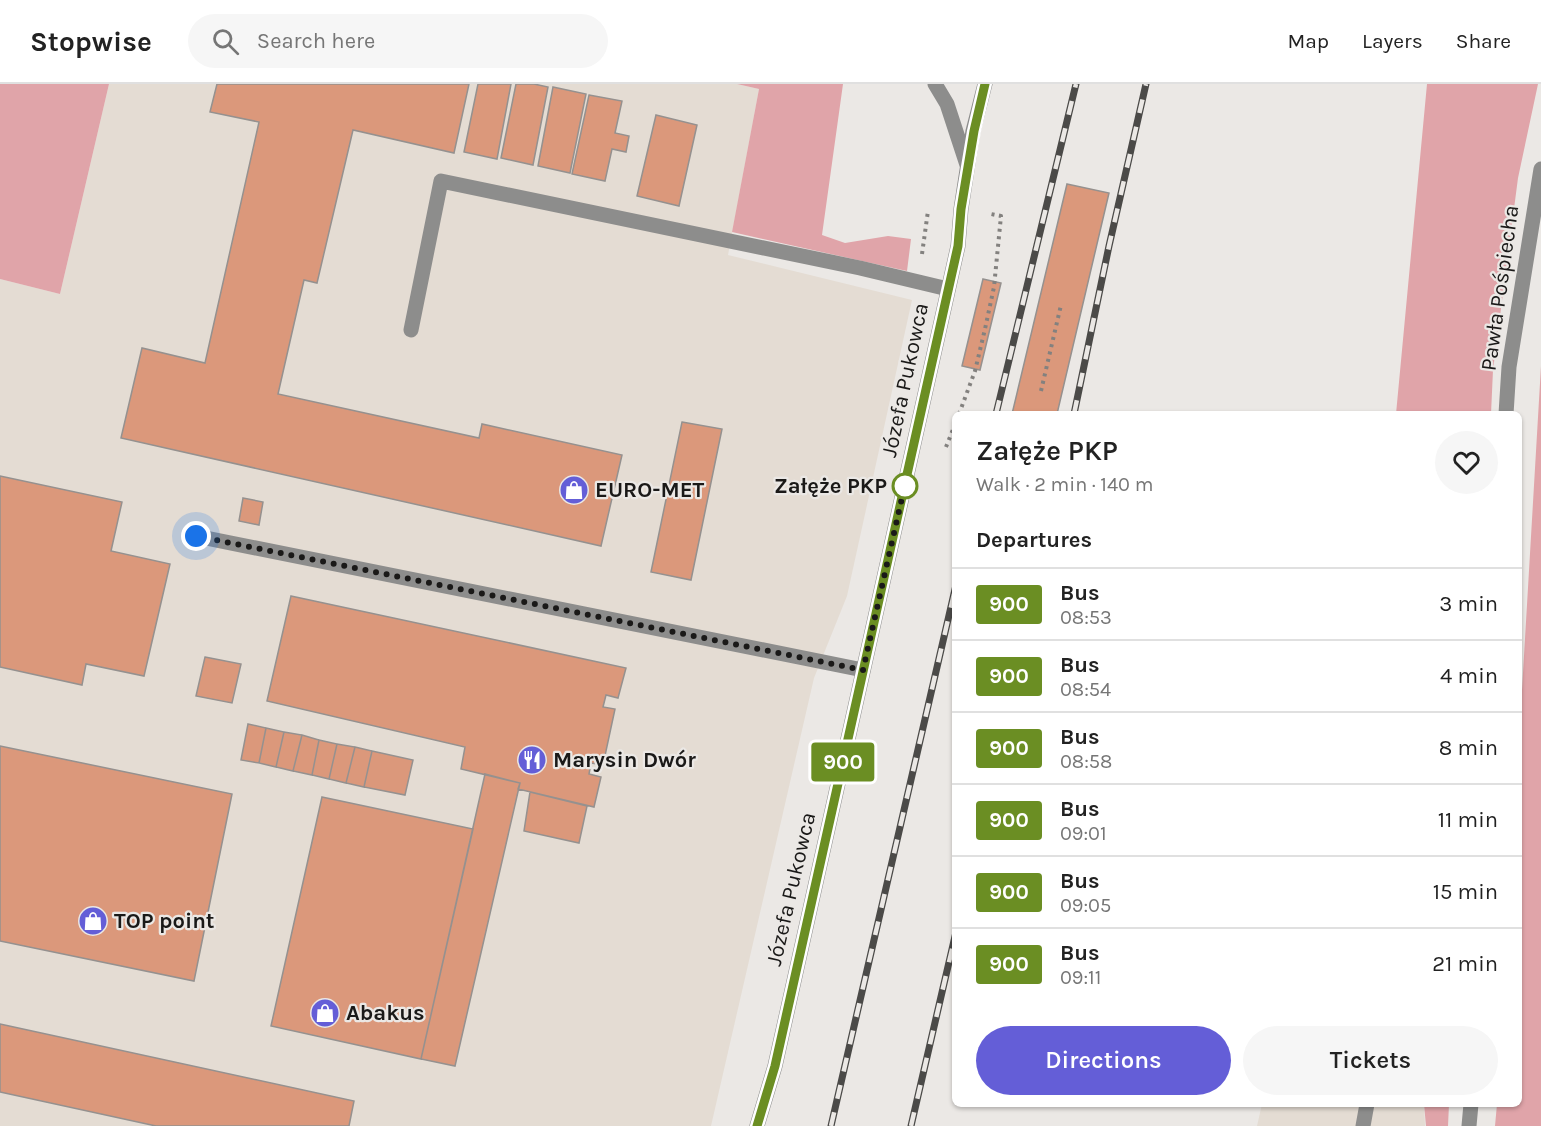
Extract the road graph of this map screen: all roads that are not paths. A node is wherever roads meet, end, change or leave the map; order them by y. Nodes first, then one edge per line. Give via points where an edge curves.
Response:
1 (935, 84) edge
2 (985, 84) edge
3 (968, 168) junction
4 (1541, 169) edge
5 (948, 289) junction
6 (411, 330) dead end
7 (1506, 411) edge
8 (196, 536) dead end
9 (863, 670) junction
10 (1366, 1107) edge
11 (1471, 1107) edge
12 (758, 1126) edge
13 (1363, 1126) edge
14 (1469, 1126) edge

1 - 3 street, Józefa Pukowca via 947,104
2 - 3 street, Józefa Pukowca
3 - 5 street, Józefa Pukowca
4 - 7 street, Pawła Pośpiecha via 1509,367
5 - 6 street via 441,181
5 - 9 street, Józefa Pukowca
8 - 9 street
9 - 12 street, Józefa Pukowca via 775,1066
10 - 13 street
11 - 14 street

